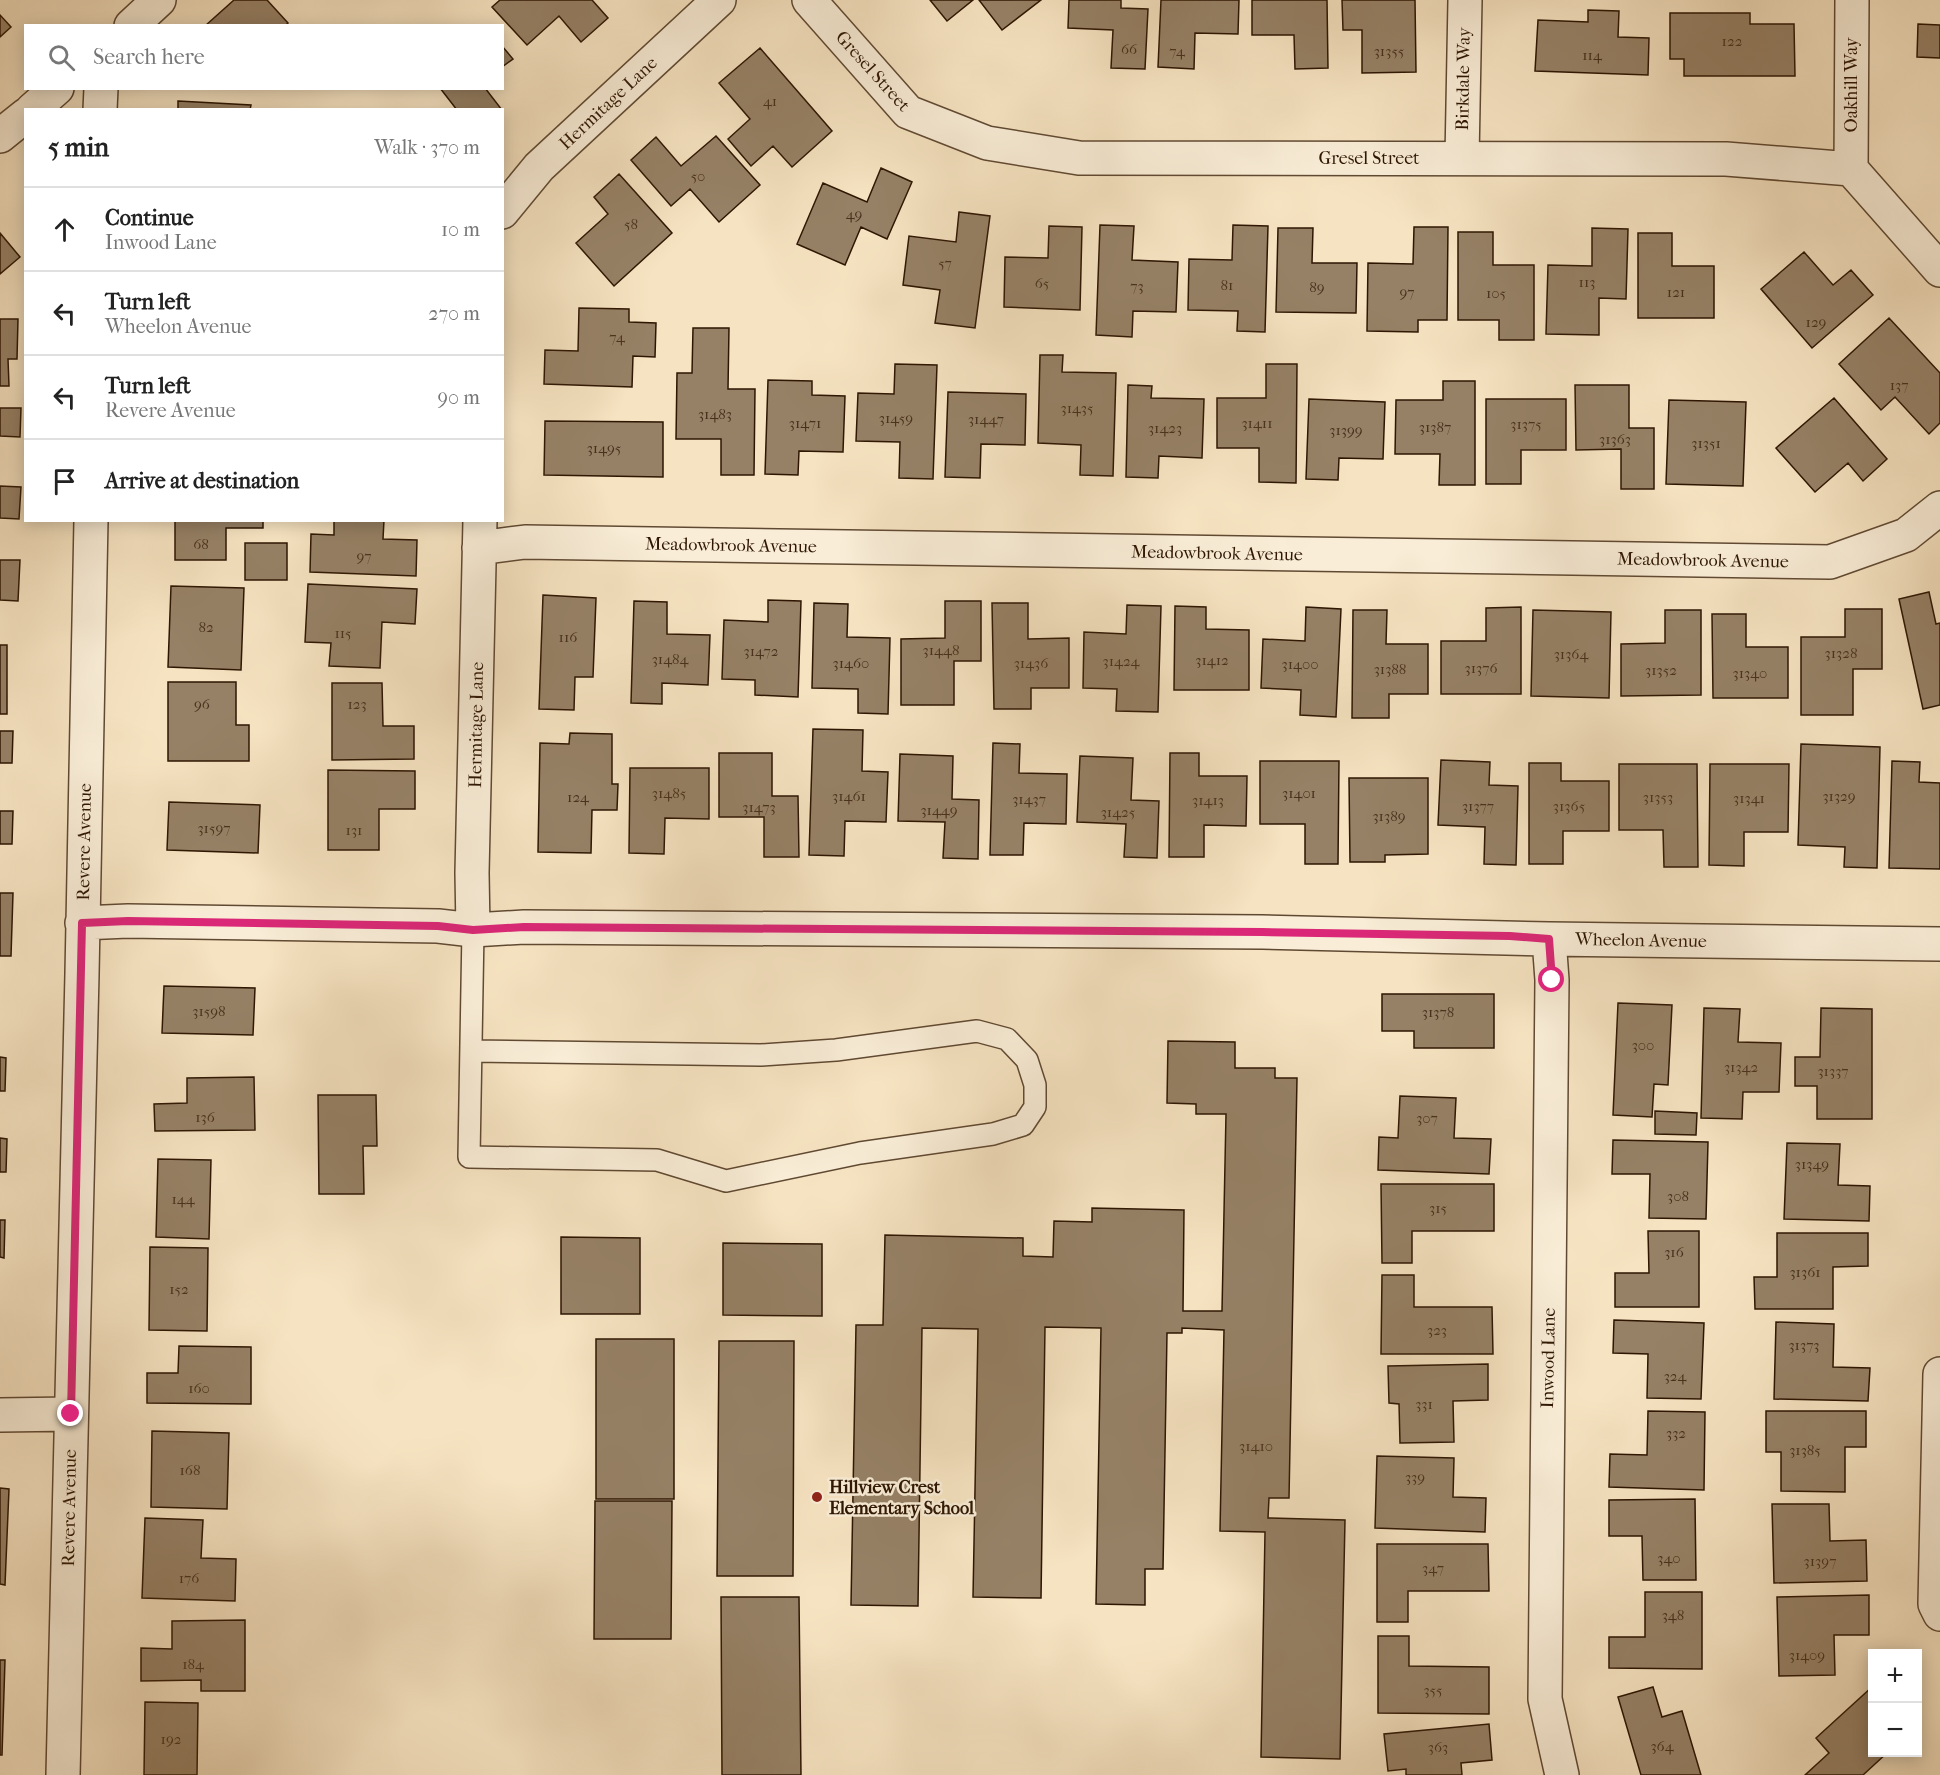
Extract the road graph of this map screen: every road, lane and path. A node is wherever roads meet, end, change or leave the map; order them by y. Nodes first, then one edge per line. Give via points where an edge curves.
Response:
1 (159, 0) edge
2 (720, 0) edge
3 (809, 0) edge
4 (1465, 0) edge
5 (1852, 0) edge
6 (132, 24) edge
7 (55, 90) edge
8 (101, 90) edge
9 (34, 108) edge
10 (100, 108) edge
11 (24, 117) edge
12 (0, 136) edge
13 (1462, 159) junction
14 (1851, 169) junction
15 (504, 210) edge
16 (1940, 270) edge
17 (1940, 508) edge
18 (91, 522) edge
19 (479, 534) edge
20 (82, 923) junction
21 (473, 930) junction
22 (1549, 939) junction
23 (1940, 944) edge
24 (471, 1052) junction
25 (1940, 1374) edge
26 (1940, 1413) edge
27 (71, 1414) junction
28 (0, 1415) edge
29 (1940, 1614) edge
30 (63, 1775) edge
31 (1562, 1775) edge

1 - 6 street
2 - 15 street, Hermitage Lane via 539,166
3 - 13 street, Gresel Street via 908,112 987,143 1079,158
4 - 13 street, Birkdale Way
5 - 14 street, Oakhill Way
7 - 9 street
8 - 10 street
11 - 12 street
13 - 14 street, Gresel Street via 1726,159
14 - 16 street
17 - 19 street, Meadowbrook Avenue via 1906,535 1830,562 525,542
18 - 20 street, Revere Avenue
19 - 21 street, Hermitage Lane
20 - 21 street, Wheelon Avenue
20 - 27 street, Revere Avenue
21 - 22 street, Wheelon Avenue via 524,927 1262,932
21 - 24 lane
22 - 23 street, Wheelon Avenue
22 - 31 street, Inwood Lane via 1552,980 1545,1699
24 - 24 lane via 469,1157 657,1160 726,1181 860,1153 993,1134 1023,1125 1035,1107 1035,1084 1027,1060 1007,1039 977,1031 836,1050 761,1055
25 - 26 street
26 - 29 street via 1935,1604
27 - 28 street
27 - 30 street, Revere Avenue

